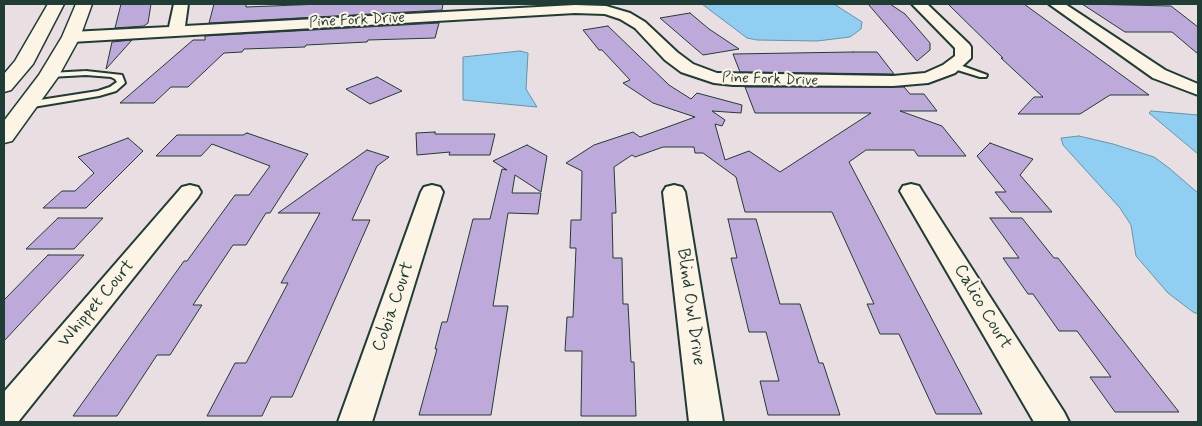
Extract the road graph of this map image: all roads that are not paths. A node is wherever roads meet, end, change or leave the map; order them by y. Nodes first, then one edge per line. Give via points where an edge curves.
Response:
1 (56, 4) edge
2 (84, 4) edge
3 (181, 4) edge
4 (919, 4) edge
5 (1056, 4) edge
6 (470, 9) edge
7 (176, 31) junction
8 (71, 36) junction
9 (954, 66) junction
10 (50, 75) junction
11 (983, 76) dead end
12 (4, 86) edge
13 (1198, 90) edge
14 (27, 105) junction
15 (4, 136) edge
16 (911, 191) dead end
17 (190, 192) dead end
18 (432, 192) dead end
19 (674, 192) dead end
20 (4, 415) edge
21 (355, 422) edge
22 (706, 422) edge
23 (1052, 422) edge

1 - 12 main road via 23,64
2 - 8 main road
3 - 7 street
4 - 9 street via 962,47 962,58
5 - 13 street via 1158,74
6 - 7 street, Pine Fork Drive
6 - 9 street, Pine Fork Drive via 606,10 640,25 686,68 714,78 893,81 928,78
7 - 8 street, Pine Fork Drive
8 - 10 main road
9 - 11 lane
10 - 14 main road
10 - 14 lane via 111,75 119,77 121,83 99,93
14 - 15 main road
16 - 23 street, Calico Court
17 - 20 street, Whippet Court
18 - 21 street, Cobia Court
19 - 22 street, Blind Owl Drive

